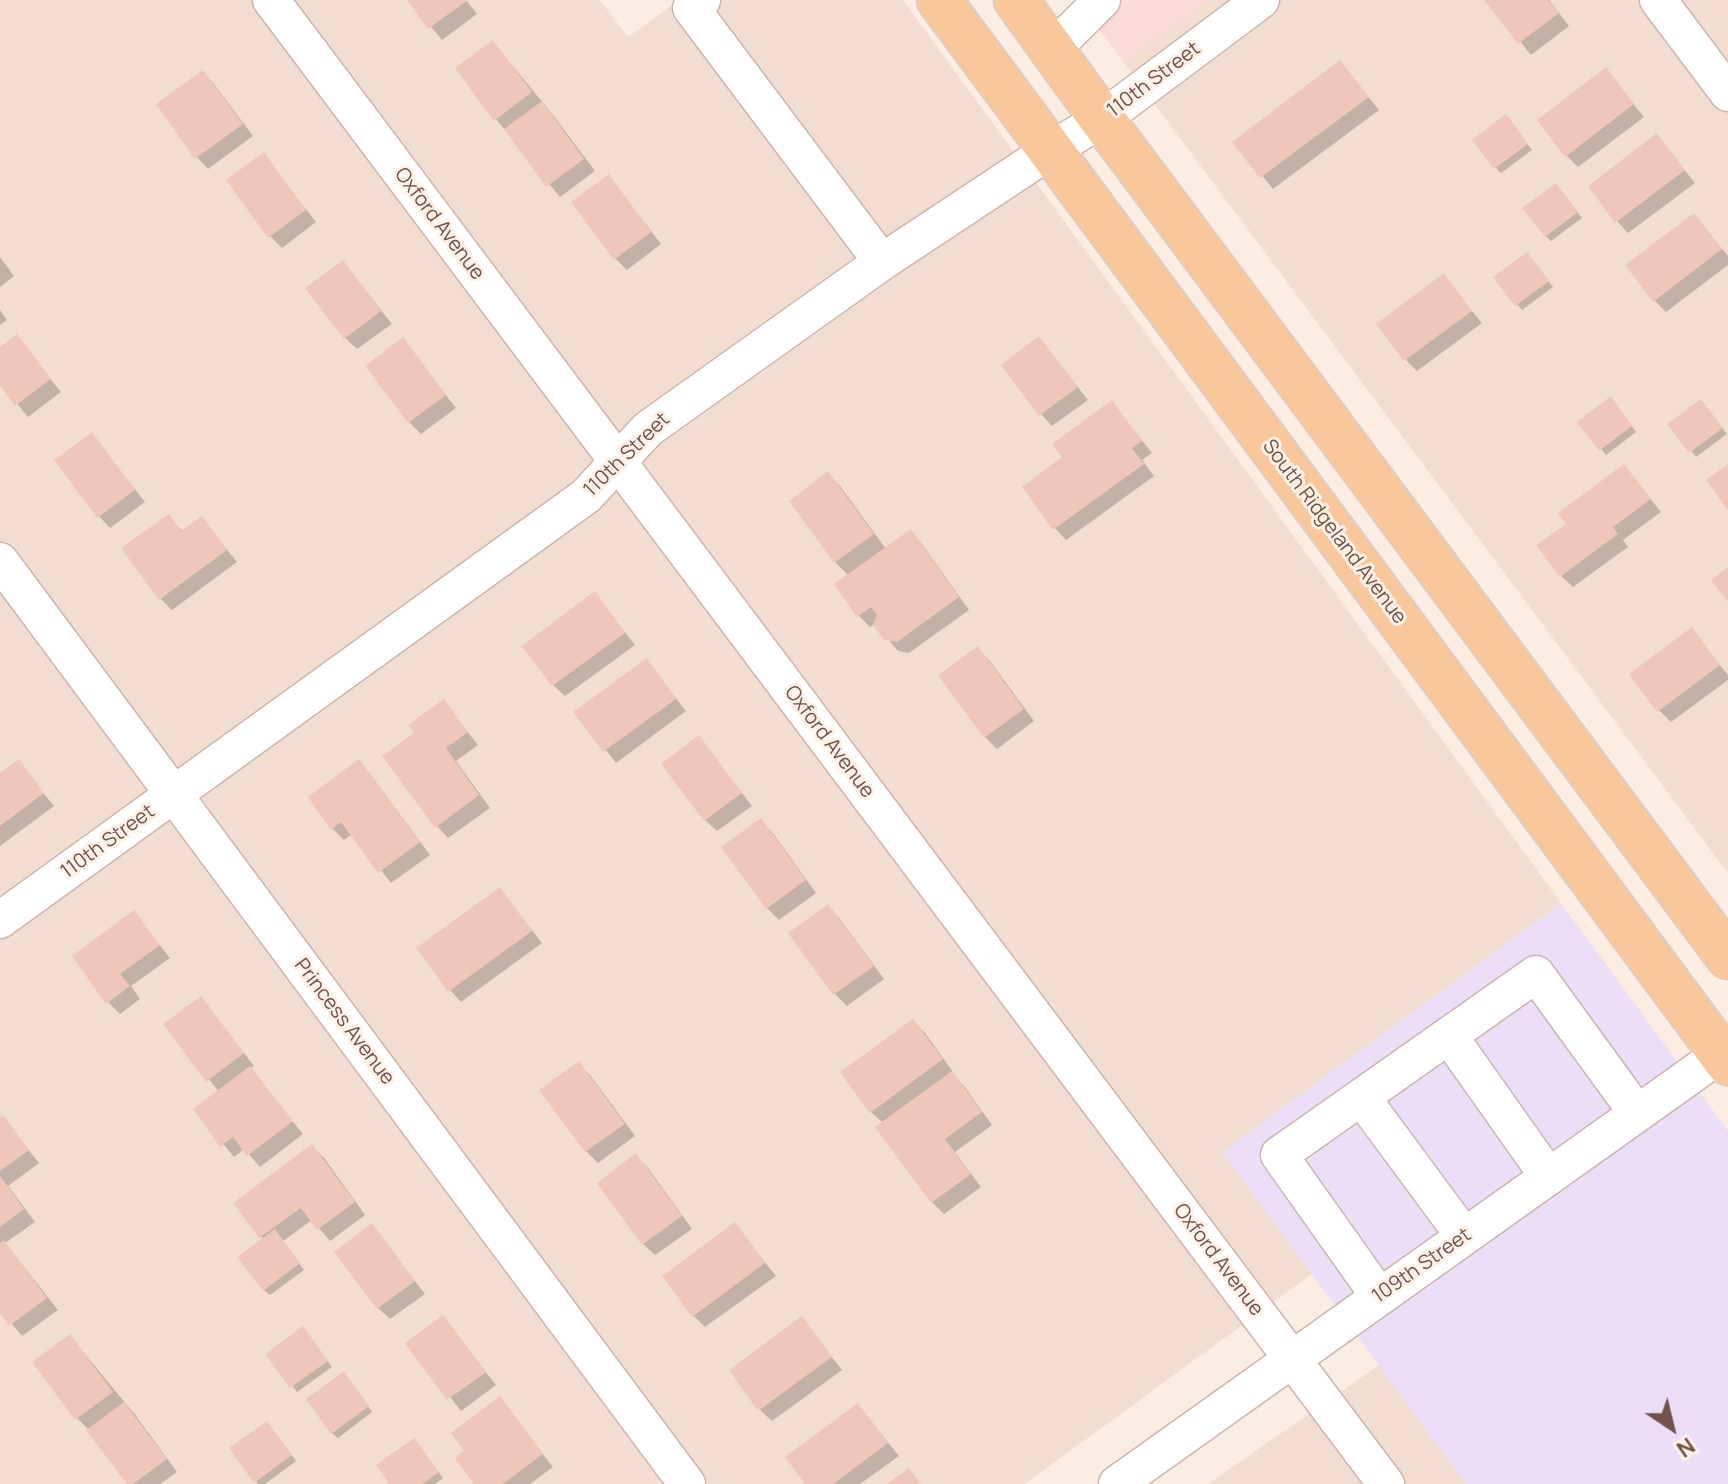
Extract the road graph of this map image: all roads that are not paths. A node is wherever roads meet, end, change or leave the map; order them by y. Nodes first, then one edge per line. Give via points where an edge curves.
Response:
1 (271, 0) edge
2 (939, 0) edge
3 (1016, 0) edge
4 (1102, 0) edge
5 (1261, 0) edge
6 (1658, 0) edge
7 (696, 4) edge
8 (1052, 50) junction
9 (1728, 93) edge
10 (1102, 119) junction
11 (1051, 150) junction
12 (882, 262) junction
13 (618, 461) junction
14 (0, 561) edge
15 (175, 794) junction
16 (0, 920) edge
17 (1728, 957) edge
18 (1449, 1036) junction
19 (1726, 1055) edge
20 (1362, 1098) junction
21 (1637, 1113) junction
22 (1548, 1176) junction
23 (1464, 1236) junction
24 (1379, 1296) junction
25 (1292, 1358) junction
26 (687, 1484) edge
27 (1117, 1484) edge
28 (1386, 1484) edge

1 - 13 street, Oxford Avenue
2 - 11 main road, South Ridgeland Avenue
3 - 8 main road
4 - 8 street
5 - 10 street, 110th Street
6 - 9 street
7 - 12 street
8 - 10 main road
10 - 11 street, 110th Street
10 - 17 main road
11 - 12 street, 110th Street
11 - 19 main road, South Ridgeland Avenue
12 - 13 street, 110th Street via 648,429
13 - 15 street, 110th Street via 586,496
13 - 25 street, Oxford Avenue
14 - 15 street, Princess Avenue
15 - 16 street, 110th Street
15 - 26 street, Princess Avenue
18 - 20 street
18 - 21 street via 1536,974
18 - 22 street
19 - 21 street, 109th Street
20 - 23 street
20 - 24 street via 1279,1155
21 - 22 street, 109th Street
22 - 23 street, 109th Street
23 - 24 street, 109th Street
24 - 25 street, 109th Street
25 - 27 street, 109th Street
25 - 28 street, Oxford Avenue

